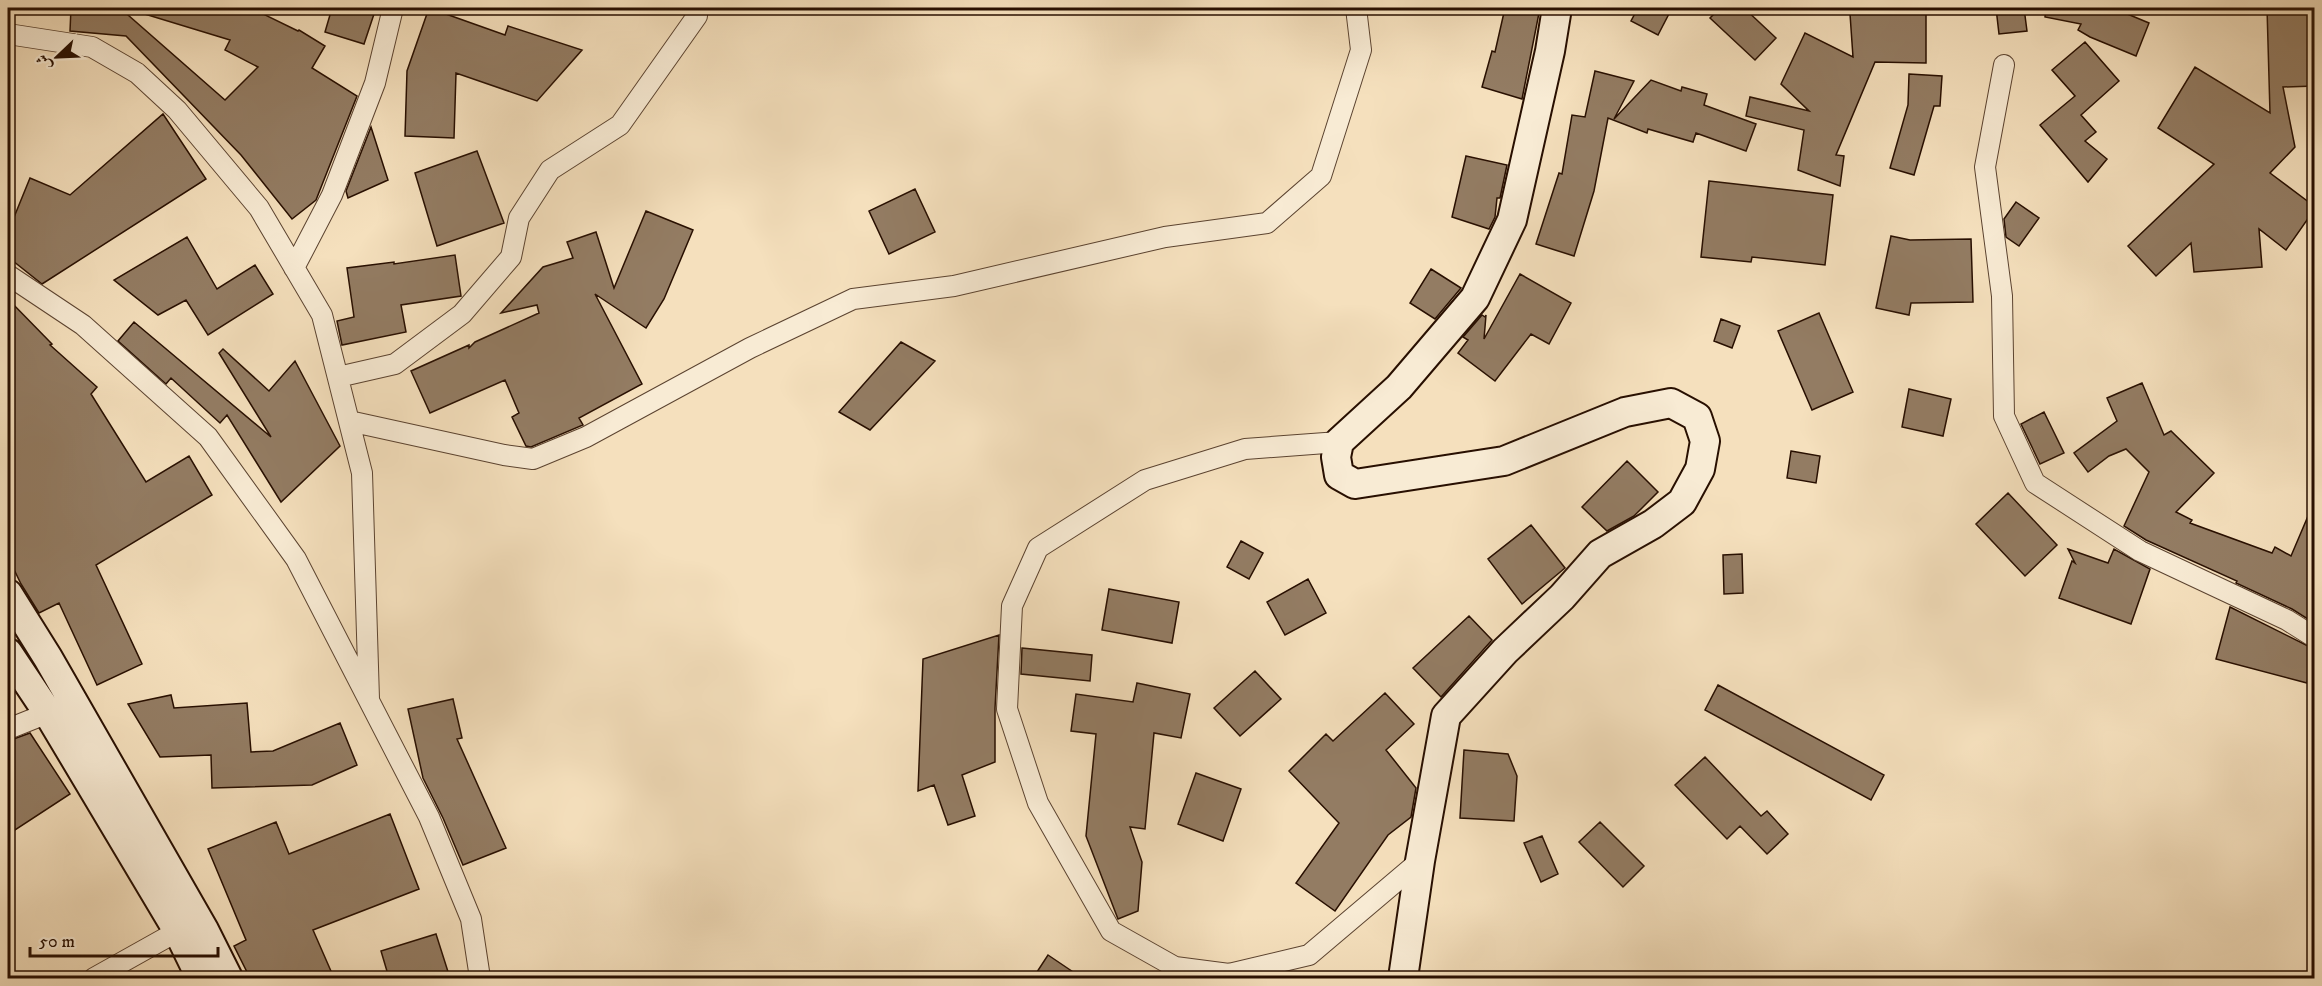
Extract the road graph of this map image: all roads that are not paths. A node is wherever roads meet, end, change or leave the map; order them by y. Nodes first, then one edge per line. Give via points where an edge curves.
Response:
1 (393, 8) edge
2 (697, 8) edge
3 (1356, 8) edge
4 (1557, 8) edge
5 (8, 34) edge
6 (2004, 65) dead end
7 (294, 268) junction
8 (8, 275) edge
9 (338, 377) junction
10 (349, 421) junction
11 (1339, 441) junction
12 (8, 594) edge
13 (2314, 638) edge
14 (8, 653) edge
15 (369, 704) junction
16 (48, 713) junction
17 (8, 729) edge
18 (1420, 861) junction
19 (178, 931) junction
20 (94, 978) edge
21 (201, 978) edge
22 (228, 978) edge
23 (480, 978) edge
24 (1402, 978) edge

1 - 7 street via 375,83 332,195
2 - 9 street via 697,16 620,125 550,170 519,218 510,257 462,314 395,364
3 - 10 street via 1360,50 1321,176 1268,223 1165,237 954,286 853,299 750,348 586,437 533,459
4 - 11 street via 1512,220 1476,298 1400,387
5 - 7 street via 92,47 137,73 177,110 259,208
6 - 13 street via 1985,167 2002,297 2004,416 2035,483 2140,551 2287,620
7 - 9 street via 322,315
8 - 15 street via 83,325 208,437 296,559
9 - 10 street
10 - 15 street via 362,472
11 - 18 street via 1339,475 1355,484 1504,461 1625,412 1671,403 1697,417 1705,441 1700,469 1683,502 1600,554 1446,716
11 - 18 street via 1245,449 1145,480 1038,548 1012,606 1007,709 1038,803 1111,931 1175,967 1229,974 1309,955
12 - 22 street via 90,730
14 - 16 street
15 - 23 street via 429,817 471,919
16 - 17 street
16 - 19 street
18 - 24 street
19 - 20 street
19 - 21 street

